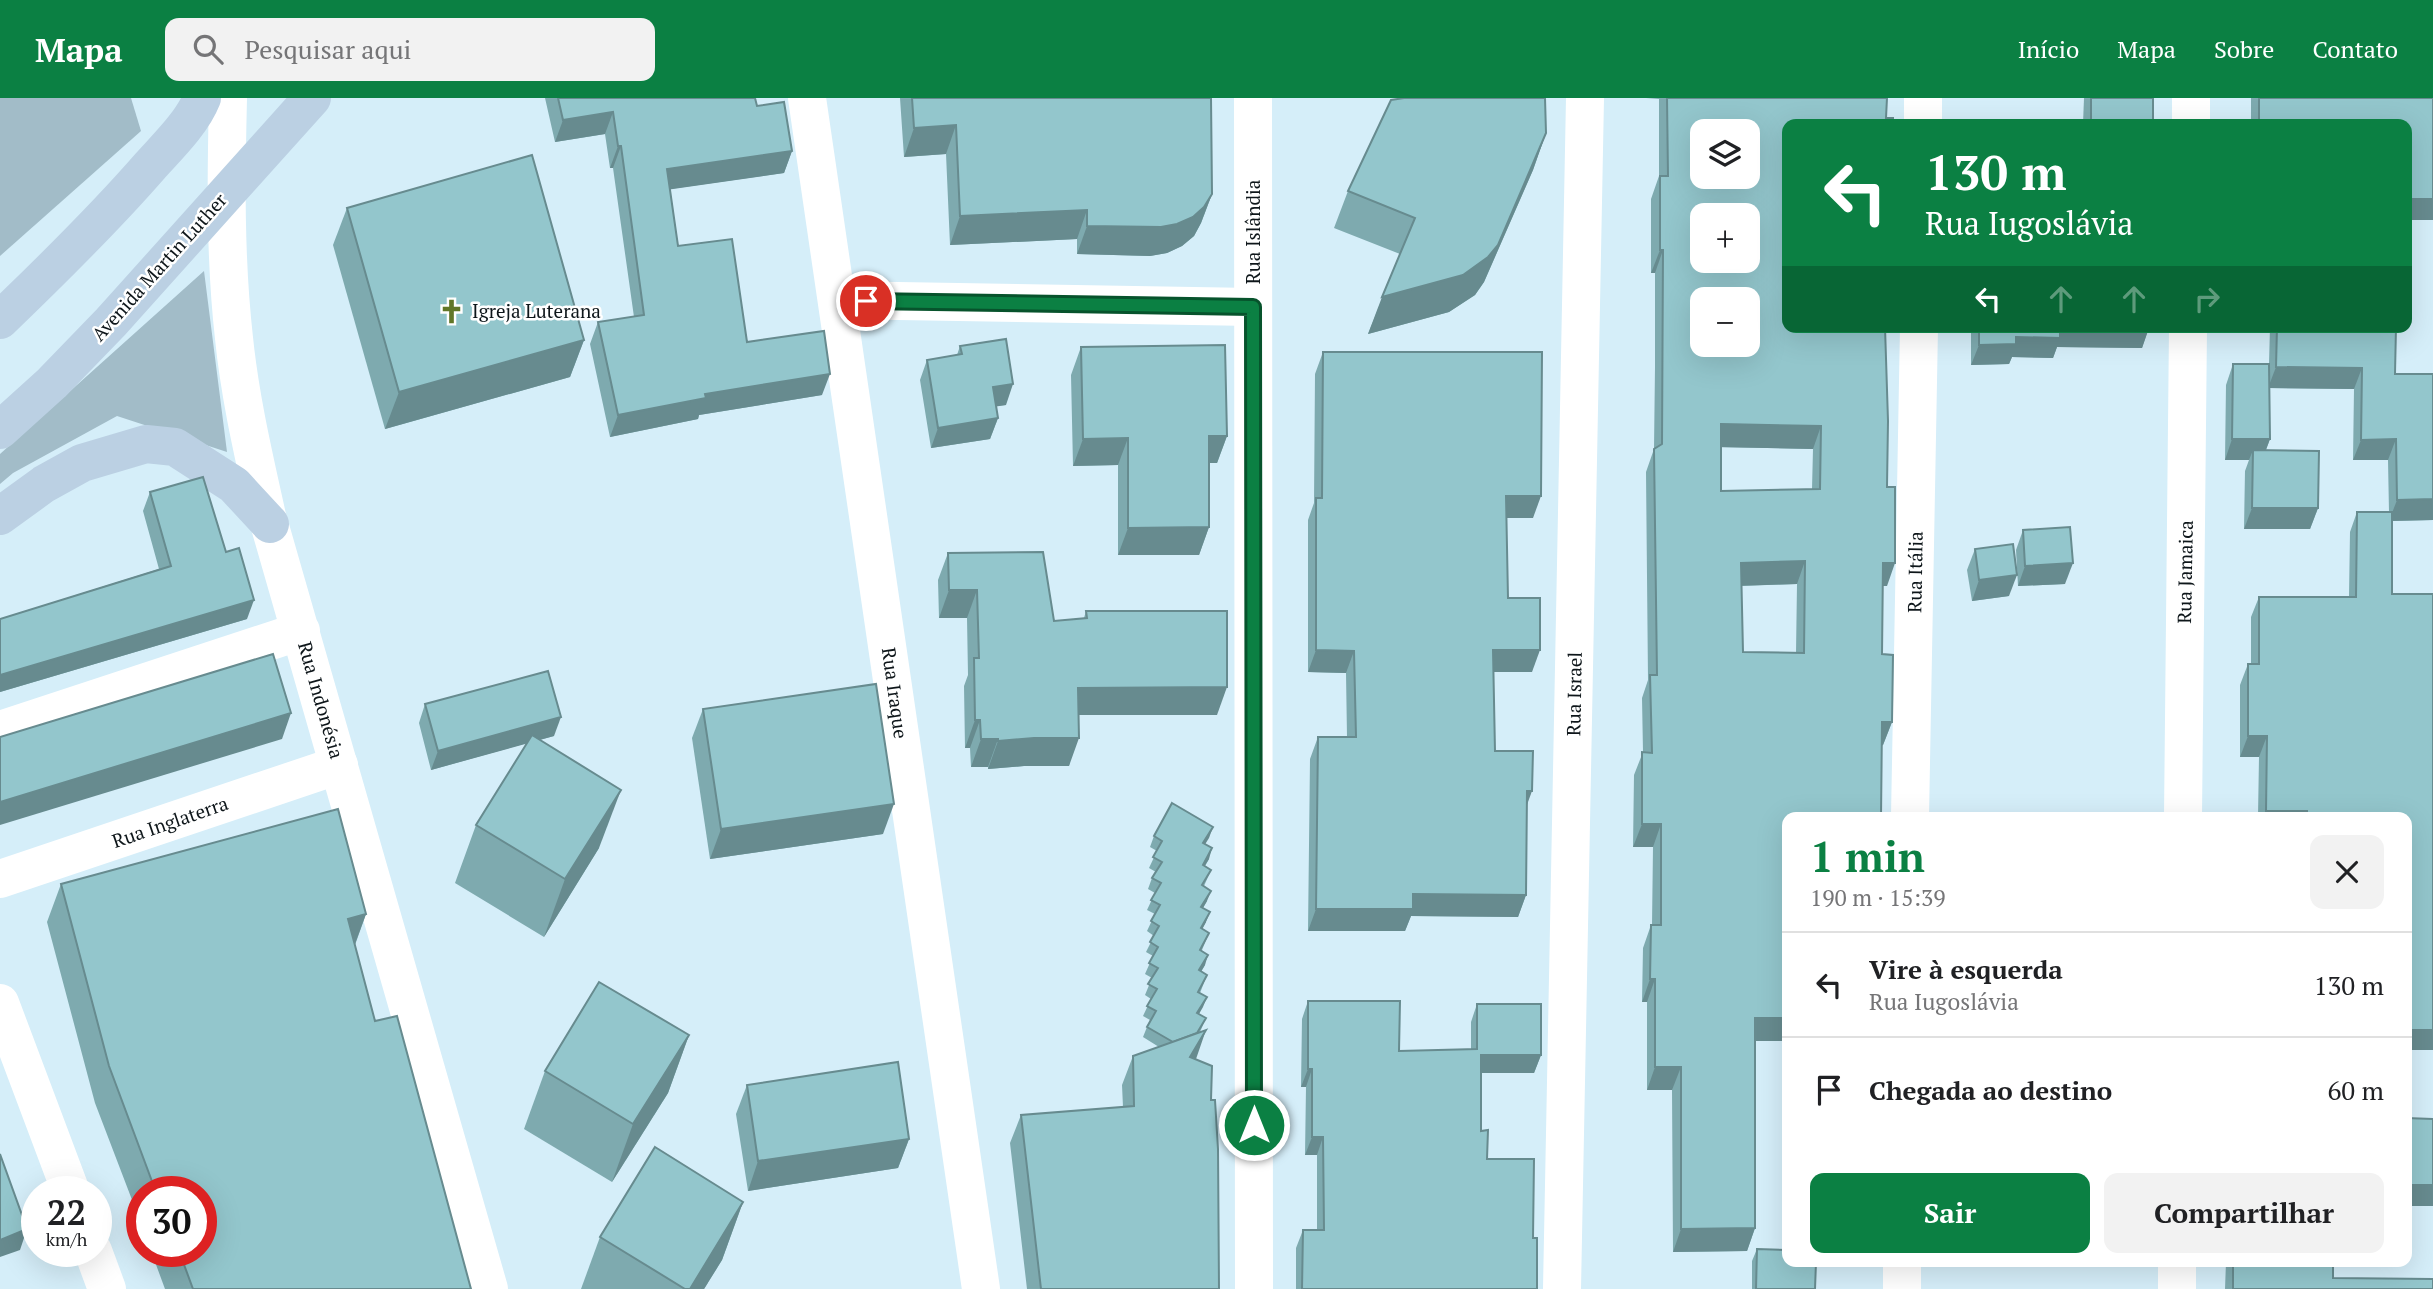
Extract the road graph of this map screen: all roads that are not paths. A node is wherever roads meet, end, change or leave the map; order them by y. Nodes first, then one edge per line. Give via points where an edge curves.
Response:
1 (202, 98) edge
2 (228, 98) edge
3 (312, 98) edge
4 (807, 98) edge
5 (1253, 98) edge
6 (1585, 98) edge
7 (1923, 98) edge
8 (2191, 98) edge
9 (1923, 119) edge
10 (2191, 119) edge
11 (838, 300) junction
12 (1253, 307) junction
13 (0, 320) edge
14 (1919, 333) edge
15 (2188, 333) edge
16 (0, 430) edge
17 (0, 516) edge
18 (270, 524) junction
19 (301, 631) junction
20 (0, 730) edge
21 (339, 765) junction
22 (1910, 812) edge
23 (2183, 812) edge
24 (0, 879) edge
25 (0, 1003) edge
26 (65, 1176) edge
27 (99, 1267) edge
28 (1902, 1267) edge
29 (2177, 1267) edge
30 (107, 1289) edge
31 (489, 1289) edge
32 (981, 1289) edge
33 (1254, 1289) edge
34 (1562, 1289) edge
35 (1902, 1289) edge
36 (2177, 1289) edge

1 - 13 main road via 126,194
2 - 18 street, Rua Indonésia via 227,234 234,337 247,424
3 - 16 main road, Avenida Martin Luther via 111,322
4 - 11 street, Rua Iraque
5 - 12 street, Rua Islândia
6 - 34 street, Rua Israel
7 - 9 street
8 - 10 street
11 - 12 street
11 - 32 street, Rua Iraque
12 - 33 street, Rua Islândia
14 - 22 street, Rua Itália
15 - 23 street, Rua Jamaica
17 - 18 main road via 82,463 146,444 175,447 234,485
18 - 19 street, Rua Indonésia
19 - 20 street
19 - 21 street, Rua Indonésia
21 - 24 street, Rua Inglaterra
21 - 31 street, Rua Indonésia
25 - 26 street
27 - 30 street
28 - 35 street
29 - 36 street

